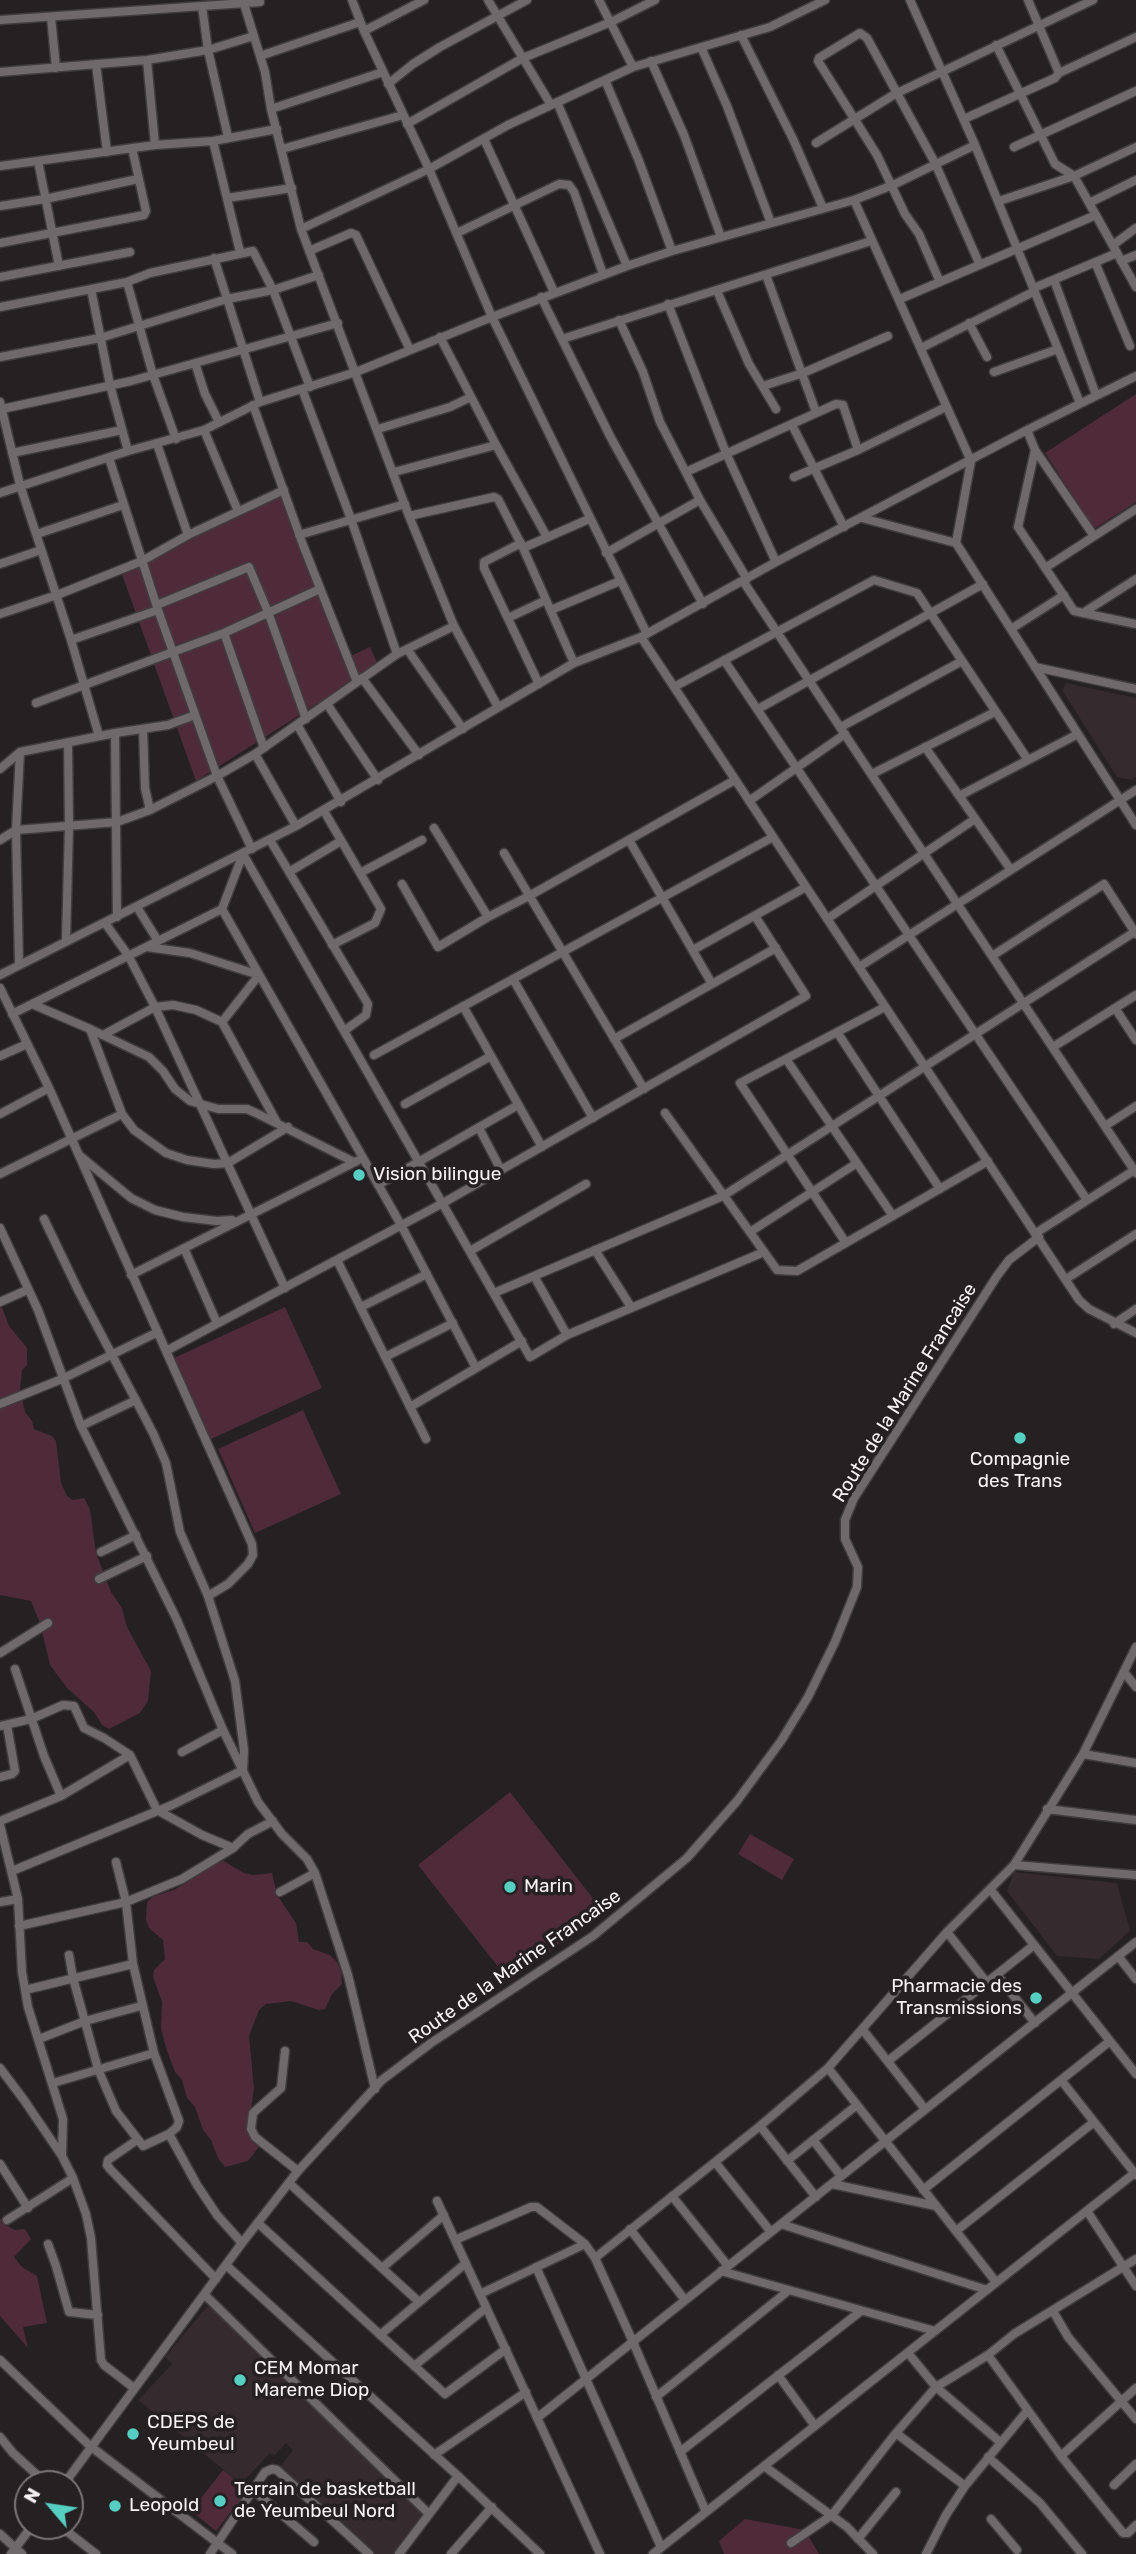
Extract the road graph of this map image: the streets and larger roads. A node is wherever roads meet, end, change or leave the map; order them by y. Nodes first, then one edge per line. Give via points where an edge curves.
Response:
1 (352, 0) edge
2 (424, 0) edge
3 (488, 0) edge
4 (527, 0) edge
5 (599, 0) edge
6 (655, 0) edge
7 (825, 0) edge
8 (910, 0) edge
9 (1028, 0) edge
10 (1093, 0) edge
11 (260, 2) dead end
12 (244, 4) junction
13 (202, 6) junction
14 (51, 17) junction
15 (499, 17) junction
16 (0, 20) edge
17 (611, 22) junction
18 (1038, 25) junction
19 (362, 27) junction
20 (741, 35) junction
21 (254, 36) junction
22 (1136, 37) edge
23 (996, 44) junction
24 (701, 47) junction
25 (208, 50) junction
26 (260, 56) junction
27 (523, 58) junction
28 (147, 60) junction
29 (651, 61) junction
30 (96, 64) junction
31 (633, 67) junction
32 (56, 68) junction
33 (943, 71) junction
34 (0, 72) edge
35 (383, 72) junction
36 (1059, 73) junction
37 (606, 80) junction
38 (388, 84) junction
39 (1136, 91) edge
40 (1021, 93) junction
41 (895, 94) junction
42 (554, 103) junction
43 (271, 109) junction
44 (854, 119) junction
45 (964, 119) junction
46 (405, 120) junction
47 (277, 129) junction
48 (1041, 135) junction
49 (228, 137) junction
50 (484, 138) junction
51 (213, 141) junction
52 (816, 144) dead end
53 (155, 145) junction
54 (975, 145) junction
55 (1014, 147) dead end
56 (1136, 147) edge
57 (132, 148) junction
58 (282, 149) junction
59 (107, 152) junction
60 (38, 161) junction
61 (935, 163) junction
62 (0, 166) edge
63 (429, 169) junction
64 (1074, 176) junction
65 (138, 179) junction
66 (1136, 180) edge
67 (893, 185) junction
68 (292, 188) junction
69 (227, 198) junction
70 (45, 199) junction
71 (855, 200) junction
72 (999, 201) junction
73 (1089, 203) junction
74 (514, 205) junction
75 (0, 206) edge
76 (823, 208) junction
77 (1096, 215) junction
78 (771, 223) junction
79 (1136, 228) edge
80 (301, 229) junction
81 (51, 232) junction
82 (457, 233) junction
83 (721, 237) junction
84 (872, 241) junction
85 (0, 243) edge
86 (1018, 248) junction
87 (309, 251) junction
88 (672, 251) junction
89 (130, 252) dead end
90 (240, 252) junction
91 (1117, 253) junction
92 (1136, 255) edge
93 (214, 258) junction
94 (1095, 262) junction
95 (979, 263) junction
96 (627, 265) junction
97 (59, 266) junction
98 (603, 274) junction
99 (318, 275) junction
100 (766, 275) junction
101 (0, 277) edge
102 (1054, 280) junction
103 (127, 282) junction
104 (940, 282) junction
105 (1136, 287) edge
106 (91, 289) junction
107 (273, 290) junction
108 (1034, 290) junction
109 (717, 291) junction
110 (554, 292) junction
111 (541, 297) junction
112 (227, 299) junction
113 (900, 299) junction
114 (668, 304) junction
115 (0, 307) edge
116 (492, 317) junction
117 (619, 320) junction
118 (338, 323) junction
119 (969, 323) junction
120 (140, 326) junction
121 (888, 335) dead end
122 (440, 337) junction
123 (100, 338) junction
124 (290, 338) junction
125 (562, 340) junction
126 (1130, 346) dead end
127 (921, 348) junction
128 (1058, 349) junction
129 (243, 350) junction
130 (410, 350) junction
131 (0, 356) edge
132 (987, 357) dead end
133 (195, 363) junction
134 (356, 372) junction
135 (994, 372) dead end
136 (803, 373) junction
137 (153, 375) junction
138 (1136, 376) edge
139 (110, 386) junction
140 (763, 386) junction
141 (306, 388) junction
142 (1096, 395) junction
143 (471, 397) junction
144 (1080, 403) junction
145 (257, 404) junction
146 (1, 406) edge
147 (946, 407) junction
148 (776, 409) dead end
149 (816, 412) junction
150 (219, 422) junction
151 (792, 425) junction
152 (378, 429) junction
153 (122, 430) junction
154 (204, 430) junction
155 (1027, 430) junction
156 (176, 439) junction
157 (157, 444) junction
158 (496, 445) junction
159 (858, 450) junction
160 (1035, 450) junction
161 (128, 451) junction
162 (12, 453) junction
163 (726, 453) junction
164 (110, 458) junction
165 (971, 461) junction
166 (816, 468) junction
167 (394, 472) junction
168 (687, 472) junction
169 (794, 477) dead end
170 (20, 485) junction
171 (284, 490) junction
172 (0, 494) edge
173 (700, 499) junction
174 (405, 504) junction
175 (123, 505) junction
176 (1136, 509) edge
177 (238, 511) junction
178 (409, 516) junction
179 (862, 518) junction
180 (351, 519) junction
181 (589, 519) junction
182 (658, 523) junction
183 (844, 527) junction
184 (37, 534) junction
185 (188, 535) junction
186 (299, 536) junction
187 (1094, 536) junction
188 (547, 537) junction
189 (956, 542) junction
190 (522, 545) junction
191 (41, 550) junction
192 (606, 553) junction
193 (142, 561) junction
194 (776, 562) junction
195 (0, 564) edge
196 (1045, 568) junction
197 (1136, 579) edge
198 (620, 580) junction
199 (745, 580) junction
200 (983, 584) junction
201 (320, 589) junction
202 (57, 595) junction
203 (1063, 595) junction
204 (546, 600) junction
205 (703, 604) junction
206 (158, 608) junction
207 (551, 610) junction
208 (268, 612) junction
209 (1083, 613) junction
210 (0, 614) edge
211 (930, 614) junction
212 (508, 618) junction
213 (1136, 624) edge
214 (454, 626) junction
215 (1011, 629) junction
216 (777, 632) junction
217 (224, 633) junction
218 (644, 635) junction
219 (71, 640) junction
220 (407, 649) junction
221 (173, 653) junction
222 (397, 654) junction
223 (724, 660) junction
224 (962, 661) junction
225 (574, 663) junction
226 (1035, 667) junction
227 (360, 680) junction
228 (810, 680) junction
229 (539, 684) junction
230 (84, 685) junction
231 (674, 687) junction
232 (1136, 688) edge
233 (36, 703) dead end
234 (327, 704) junction
235 (498, 707) junction
236 (758, 709) junction
237 (995, 712) junction
238 (195, 715) junction
239 (306, 719) junction
240 (298, 726) junction
241 (143, 729) junction
242 (463, 729) junction
243 (843, 731) junction
244 (116, 733) junction
245 (1078, 734) junction
246 (99, 736) junction
247 (68, 743) junction
248 (925, 747) junction
249 (264, 748) junction
250 (20, 752) junction
251 (255, 754) junction
252 (419, 755) junction
253 (1028, 760) junction
254 (797, 768) junction
255 (0, 769) edge
256 (872, 774) junction
257 (217, 776) junction
258 (378, 780) junction
259 (736, 780) junction
260 (1136, 790) edge
261 (959, 796) junction
262 (1120, 800) junction
263 (749, 801) junction
264 (341, 802) junction
265 (150, 810) junction
266 (324, 811) junction
267 (975, 820) junction
268 (117, 822) junction
269 (69, 825) junction
270 (1136, 825) edge
271 (296, 827) junction
272 (434, 828) dead end
273 (16, 830) junction
274 (773, 837) junction
275 (0, 840) edge
276 (270, 840) junction
277 (422, 840) dead end
278 (629, 840) junction
279 (341, 841) junction
280 (247, 852) junction
281 (504, 853) dead end
282 (924, 854) junction
283 (1010, 870) junction
284 (289, 872) junction
285 (360, 873) junction
286 (402, 884) dead end
287 (876, 886) junction
288 (806, 887) junction
289 (529, 896) junction
290 (662, 898) junction
291 (957, 904) junction
292 (137, 907) junction
293 (222, 909) junction
294 (755, 916) junction
295 (117, 917) junction
296 (488, 917) junction
297 (827, 919) junction
298 (105, 923) junction
299 (1136, 932) edge
300 (909, 934) junction
301 (66, 941) junction
302 (158, 941) junction
303 (332, 945) junction
304 (145, 947) junction
305 (776, 948) junction
306 (693, 950) junction
307 (563, 952) junction
308 (128, 955) junction
309 (992, 956) junction
310 (19, 964) junction
311 (859, 967) junction
312 (0, 975) edge
313 (260, 975) junction
314 (513, 979) junction
315 (712, 984) junction
316 (0, 988) edge
317 (1136, 995) edge
318 (1023, 1003) junction
319 (32, 1004) junction
320 (463, 1006) junction
321 (155, 1007) junction
322 (885, 1007) junction
323 (1115, 1008) junction
324 (12, 1014) junction
325 (222, 1021) junction
326 (90, 1028) junction
327 (344, 1031) junction
328 (837, 1032) junction
329 (976, 1034) junction
330 (103, 1035) junction
331 (614, 1039) junction
332 (1136, 1040) edge
333 (27, 1044) junction
334 (1053, 1047) junction
335 (374, 1055) dead end
336 (0, 1056) edge
337 (491, 1056) junction
338 (786, 1059) junction
339 (925, 1066) junction
340 (49, 1088) junction
341 (644, 1089) junction
342 (879, 1096) junction
343 (200, 1104) junction
344 (405, 1104) dead end
345 (518, 1105) junction
346 (1136, 1106) edge
347 (665, 1113) dead end
348 (0, 1114) edge
349 (122, 1114) junction
350 (593, 1118) junction
351 (277, 1121) junction
352 (832, 1126) junction
353 (1105, 1126) junction
354 (288, 1127) junction
355 (480, 1128) junction
356 (71, 1140) junction
357 (542, 1147) junction
358 (77, 1153) junction
359 (788, 1155) junction
360 (358, 1160) junction
361 (988, 1161) junction
362 (228, 1163) junction
363 (419, 1163) junction
364 (857, 1163) junction
365 (501, 1170) junction
366 (1135, 1171) edge
367 (0, 1174) edge
368 (378, 1185) junction
369 (586, 1185) dead end
370 (940, 1189) junction
371 (813, 1192) junction
372 (723, 1196) junction
373 (1087, 1200) junction
374 (443, 1203) junction
375 (250, 1213) junction
376 (893, 1216) junction
377 (44, 1219) dead end
378 (237, 1220) junction
379 (401, 1226) junction
380 (0, 1228) edge
381 (750, 1232) junction
382 (1136, 1234) edge
383 (1037, 1235) junction
384 (846, 1242) junction
385 (184, 1248) junction
386 (595, 1250) junction
387 (470, 1251) junction
388 (764, 1252) junction
389 (337, 1260) junction
390 (427, 1274) junction
391 (131, 1275) junction
392 (534, 1276) junction
393 (1066, 1279) junction
394 (285, 1287) junction
395 (27, 1290) junction
396 (494, 1293) junction
397 (0, 1302) edge
398 (360, 1307) junction
399 (631, 1307) junction
400 (1136, 1309) edge
401 (453, 1323) junction
402 (217, 1324) junction
403 (1114, 1324) junction
404 (158, 1332) junction
405 (1136, 1334) edge
406 (566, 1335) junction
407 (522, 1342) junction
408 (166, 1351) junction
409 (113, 1354) junction
410 (385, 1357) junction
411 (477, 1368) junction
412 (62, 1379) junction
413 (136, 1400) junction
414 (0, 1404) edge
415 (410, 1407) junction
416 (81, 1426) junction
417 (426, 1439) dead end
418 (136, 1535) junction
419 (101, 1552) dead end
420 (147, 1556) junction
421 (99, 1579) dead end
422 (208, 1596) junction
423 (48, 1623) dead end
424 (1136, 1647) edge
425 (0, 1653) edge
426 (15, 1669) dead end
427 (1124, 1672) junction
428 (1136, 1687) edge
429 (31, 1719) junction
430 (3, 1725) edge
431 (223, 1730) junction
432 (183, 1752) dead end
433 (1083, 1754) junction
434 (130, 1755) junction
435 (1136, 1763) edge
436 (243, 1770) junction
437 (0, 1777) edge
438 (61, 1796) junction
439 (1047, 1809) junction
440 (158, 1810) junction
441 (1136, 1820) edge
442 (273, 1821) junction
443 (0, 1823) edge
444 (233, 1848) junction
445 (116, 1862) dead end
446 (1014, 1865) junction
447 (12, 1871) junction
448 (315, 1873) junction
449 (1136, 1875) edge
450 (990, 1889) junction
451 (280, 1892) dead end
452 (18, 1899) junction
453 (0, 1902) edge
454 (125, 1902) junction
455 (19, 1926) junction
456 (947, 1932) junction
457 (1136, 1942) edge
458 (1034, 1945) junction
459 (69, 1955) dead end
460 (1118, 1956) junction
461 (133, 1965) junction
462 (997, 1975) junction
463 (73, 1978) junction
464 (1136, 1979) edge
465 (987, 1983) junction
466 (26, 1990) junction
467 (1072, 1993) junction
468 (141, 2006) junction
469 (85, 2021) junction
470 (1035, 2023) junction
471 (863, 2029) junction
472 (39, 2039) junction
473 (1110, 2041) junction
474 (285, 2051) dead end
475 (154, 2053) junction
476 (888, 2061) junction
477 (0, 2068) edge
478 (828, 2068) junction
479 (98, 2069) junction
480 (1136, 2074) edge
481 (1061, 2080) junction
482 (53, 2083) junction
483 (375, 2089) junction
484 (857, 2105) junction
485 (925, 2109) junction
486 (1094, 2122) junction
487 (760, 2126) junction
488 (169, 2134) junction
489 (137, 2140) junction
490 (813, 2140) junction
491 (885, 2141) junction
492 (62, 2156) junction
493 (787, 2161) junction
494 (715, 2162) junction
495 (0, 2164) edge
496 (298, 2171) junction
497 (1135, 2174) edge
498 (841, 2176) junction
499 (73, 2178) junction
500 (289, 2183) junction
501 (832, 2184) junction
502 (923, 2190) junction
503 (672, 2196) junction
504 (816, 2197) junction
505 (437, 2201) dead end
506 (936, 2206) junction
507 (28, 2208) junction
508 (1087, 2211) junction
509 (443, 2215) junction
510 (7, 2220) dead end
511 (259, 2224) junction
512 (781, 2224) junction
513 (629, 2229) junction
514 (956, 2231) junction
515 (771, 2232) junction
516 (455, 2240) junction
517 (242, 2243) junction
518 (48, 2244) dead end
519 (585, 2245) junction
520 (595, 2259) junction
521 (1136, 2259) edge
522 (466, 2263) junction
523 (226, 2265) junction
524 (536, 2267) junction
525 (382, 2268) junction
526 (1124, 2268) junction
527 (724, 2269) junction
528 (216, 2279) junction
529 (996, 2283) junction
530 (1136, 2286) edge
531 (987, 2290) junction
532 (788, 2291) junction
533 (480, 2294) junction
534 (205, 2295) junction
535 (685, 2300) junction
536 (418, 2301) junction
537 (486, 2308) junction
538 (860, 2311) junction
539 (1053, 2311) junction
540 (98, 2315) junction
541 (935, 2331) junction
542 (380, 2335) junction
543 (633, 2342) junction
544 (506, 2350) junction
545 (908, 2353) junction
546 (988, 2355) junction
547 (0, 2360) edge
548 (414, 2366) junction
549 (778, 2375) junction
550 (586, 2379) junction
551 (936, 2387) junction
552 (134, 2388) junction
553 (1136, 2388) edge
554 (526, 2392) junction
555 (656, 2397) junction
556 (1121, 2402) junction
557 (1027, 2411) junction
558 (537, 2418) junction
559 (1136, 2419) edge
560 (815, 2426) junction
561 (896, 2432) junction
562 (0, 2437) edge
563 (1000, 2442) junction
564 (90, 2446) junction
565 (680, 2452) junction
566 (435, 2455) junction
567 (1060, 2456) junction
568 (988, 2457) junction
569 (1136, 2464) edge
570 (764, 2466) junction
571 (32, 2470) edge
572 (74, 2470) edge
573 (457, 2476) junction
574 (1114, 2485) dead end
575 (965, 2486) junction
576 (253, 2490) junction
577 (896, 2491) dead end
578 (492, 2507) junction
579 (706, 2512) junction
580 (429, 2514) junction
581 (832, 2515) junction
582 (991, 2519) dead end
583 (1136, 2525) edge
584 (0, 2534) edge
585 (858, 2539) junction
586 (78, 2540) edge
587 (314, 2542) dead end
588 (218, 2543) junction
589 (791, 2543) dead end
590 (661, 2547) junction
591 (16, 2552) edge
592 (1017, 2553) edge
593 (96, 2554) edge
594 (210, 2554) edge
595 (232, 2554) edge
596 (369, 2554) edge
597 (399, 2554) edge
598 (451, 2554) edge
599 (540, 2554) edge
600 (600, 2554) edge
601 (653, 2554) edge
602 (873, 2554) edge
603 (926, 2554) edge
604 (1082, 2554) edge

1 - 19 street
2 - 19 street
3 - 15 street
4 - 15 street
5 - 17 street
6 - 17 street
7 - 20 street via 782,22
8 - 33 street
9 - 18 street
10 - 18 street
11 - 12 street
12 - 13 street
12 - 21 street
13 - 14 street
13 - 25 street
14 - 16 street
14 - 32 street
15 - 27 street
15 - 38 street via 440,47
17 - 27 street
17 - 31 street
18 - 23 street
18 - 36 street
19 - 26 street
19 - 35 street
20 - 24 street
20 - 76 street
21 - 25 street
21 - 26 street
22 - 36 street
23 - 33 street
23 - 40 street
24 - 29 street
24 - 78 street
25 - 28 street
25 - 49 street
26 - 43 street
27 - 42 street
27 - 46 street
28 - 30 street
28 - 53 street
29 - 31 street
29 - 83 street
30 - 32 street
30 - 59 street
31 - 37 street
32 - 34 street
33 - 41 street
33 - 45 street
35 - 38 street
35 - 43 street
36 - 40 street
37 - 42 street
37 - 88 street
38 - 46 street
39 - 48 street
40 - 45 street
40 - 48 street
41 - 44 street
41 - 44 street via 860,33 819,58
41 - 61 street
42 - 50 street
42 - 96 street
43 - 47 street
44 - 52 street
44 - 67 street
45 - 54 street
46 - 58 street
46 - 63 street
47 - 49 street
47 - 58 street
48 - 55 street
48 - 64 street via 1055,164
49 - 51 street
50 - 63 street
50 - 74 street
51 - 53 street
51 - 69 street
53 - 57 street
54 - 61 street
54 - 72 street
56 - 64 street
57 - 59 street
57 - 65 street
58 - 68 street
59 - 60 street
60 - 62 street
60 - 70 street
61 - 67 street
61 - 95 street
63 - 80 street
63 - 82 street
64 - 72 street
64 - 73 street
65 - 70 street
65 - 81 street via 144,215
66 - 73 street
67 - 71 street
67 - 104 street
68 - 69 street
68 - 80 street
69 - 90 street
70 - 75 street
70 - 81 street
71 - 76 street
71 - 84 street
72 - 86 street
73 - 77 street
74 - 82 street
74 - 98 street via 559,184 569,185
74 - 110 street
76 - 78 street
77 - 86 street
77 - 91 street
78 - 83 street
79 - 91 street
80 - 87 street
81 - 85 street
81 - 97 street
82 - 116 street
83 - 88 street
84 - 100 street
84 - 113 street
86 - 95 street
86 - 108 street
87 - 99 street
87 - 130 street via 351,233 356,235
88 - 96 street
89 - 97 street
90 - 93 street
90 - 107 street via 255,252
91 - 92 street
91 - 94 street
91 - 105 street
93 - 103 street
93 - 112 street
94 - 102 street
94 - 126 street
95 - 104 street
96 - 98 street
97 - 101 street
98 - 110 street
99 - 107 street
99 - 118 street
100 - 109 street
100 - 136 street
102 - 108 street
102 - 142 street
103 - 106 street
103 - 120 street
104 - 113 street
106 - 115 street
106 - 123 street
107 - 112 street
107 - 124 street
108 - 119 street
108 - 128 street
109 - 114 street
109 - 140 street
110 - 111 street
111 - 116 street
111 - 125 street
112 - 120 street
112 - 129 street
113 - 127 street
114 - 117 street
114 - 163 street
116 - 122 street
116 - 181 street
117 - 125 street
117 - 168 street via 660,422
118 - 124 street
118 - 134 street
119 - 127 street
119 - 132 street
120 - 123 street
120 - 137 street
121 - 136 street
122 - 130 street
122 - 143 street
123 - 131 street
123 - 139 street
124 - 129 street
124 - 141 street
125 - 182 street
127 - 147 street
128 - 135 street
128 - 144 street
129 - 133 street
129 - 145 street
130 - 134 street
133 - 137 street
133 - 150 street
134 - 141 street
134 - 152 street
136 - 140 street
136 - 149 street
137 - 139 street
137 - 156 street
138 - 142 street
139 - 146 street
139 - 153 street
140 - 148 street
141 - 145 street
141 - 180 street
142 - 144 street
143 - 152 street
143 - 158 street
144 - 155 street
145 - 150 street
145 - 171 street
146 - 162 street
147 - 159 street
147 - 165 street
149 - 151 street
149 - 159 street via 843,405
150 - 154 street
151 - 163 street
151 - 166 street
152 - 167 street
153 - 161 street
153 - 162 street
154 - 156 street
154 - 177 street
155 - 160 street
155 - 165 street
156 - 157 street
157 - 161 street
157 - 185 street
158 - 167 street
158 - 188 street
159 - 166 street
160 - 187 street
160 - 196 street via 1018,527
161 - 164 street
162 - 170 street
163 - 168 street
163 - 194 street
164 - 170 street
164 - 175 street
165 - 179 street
165 - 189 street
166 - 169 street
166 - 183 street
167 - 174 street
168 - 173 street
170 - 172 street
170 - 184 street
171 - 177 street
171 - 186 street
173 - 182 street
173 - 199 street
174 - 178 street
174 - 180 street
175 - 184 street
175 - 193 street
176 - 187 street
177 - 185 street
178 - 190 street via 494,498
178 - 214 street
179 - 183 street
179 - 189 street
180 - 186 street
180 - 222 street
181 - 188 street
181 - 192 street
182 - 192 street
182 - 205 street
183 - 194 street
184 - 191 street
185 - 193 street
186 - 201 street
187 - 196 street
188 - 190 street
189 - 200 street
190 - 204 street
190 - 212 street via 484,562
191 - 195 street
191 - 202 street
192 - 198 street
193 - 202 street
193 - 206 street
194 - 199 street
196 - 203 street
197 - 209 street
198 - 207 street
198 - 218 street
199 - 205 street
199 - 216 street
200 - 211 street
200 - 215 street
201 - 208 street
201 - 227 street
202 - 210 street
202 - 219 street
203 - 209 street via 1074,611
203 - 215 street
204 - 207 street
204 - 212 street
205 - 218 street
206 - 208 street via 249,568
206 - 219 street
206 - 221 street
207 - 225 street
208 - 217 street
208 - 239 street
209 - 213 street
211 - 216 street via 917,593 874,580
211 - 224 street
211 - 228 street
212 - 229 street
214 - 220 street
214 - 235 street
215 - 226 street
216 - 223 street
216 - 228 street
217 - 221 street
217 - 249 street
218 - 225 street
218 - 231 street
219 - 230 street
220 - 222 street
220 - 242 street
221 - 230 street
221 - 238 street
222 - 227 street
223 - 231 street
223 - 236 street
224 - 237 street
224 - 243 street
225 - 229 street
226 - 232 street
226 - 245 street
227 - 234 street
227 - 252 street
228 - 236 street
228 - 243 street
229 - 235 street
230 - 233 street
230 - 246 street
231 - 259 street
234 - 239 street
234 - 258 street
235 - 242 street
236 - 254 street
237 - 248 street
237 - 253 street
238 - 241 street
238 - 257 street
239 - 240 street
240 - 249 street
240 - 264 street
241 - 244 street
241 - 265 street
242 - 252 street
243 - 254 street
243 - 256 street
244 - 246 street
244 - 268 street
245 - 253 street
245 - 262 street
246 - 247 street
247 - 250 street
247 - 269 street
248 - 256 street
248 - 261 street
249 - 251 street
250 - 255 street
250 - 273 street
251 - 257 street
251 - 271 street
252 - 258 street
253 - 261 street
254 - 263 street
254 - 287 street
256 - 282 street
257 - 265 street
257 - 280 street
258 - 264 street
259 - 263 street
259 - 278 street
260 - 262 street
261 - 267 street
262 - 270 street
262 - 283 street
263 - 274 street
264 - 266 street
265 - 268 street
266 - 271 street
266 - 279 street
267 - 282 street
267 - 283 street
268 - 269 street
268 - 295 street
269 - 273 street
269 - 301 street
271 - 276 street
272 - 296 street
273 - 275 street
273 - 310 street
274 - 288 street
274 - 290 street
276 - 280 street
276 - 284 street
277 - 285 street
278 - 289 street
278 - 290 street
279 - 284 street
279 - 285 street
280 - 292 street
280 - 293 street
280 - 327 street
281 - 289 street
282 - 287 street
282 - 291 street
283 - 291 street
284 - 303 street
285 - 303 street via 379,904 380,916
286 - 296 street via 438,947
287 - 297 street
287 - 300 street
288 - 294 street
288 - 297 street
289 - 296 street
289 - 307 street
290 - 306 street
290 - 307 street
291 - 300 street
291 - 309 street
292 - 295 street
292 - 302 street
293 - 302 street
293 - 313 street
294 - 305 street
294 - 306 street
295 - 298 street
297 - 311 street
298 - 301 street
298 - 308 street
299 - 309 street via 1104,884
299 - 318 street
300 - 311 street
300 - 329 street
301 - 310 street
302 - 304 street
303 - 327 street via 368,1004 366,1015
304 - 308 street
304 - 313 street via 190,953
305 - 315 street
305 - 341 street via 806,996
306 - 315 street
307 - 314 street
307 - 331 street
308 - 319 street
308 - 321 street
309 - 318 street
310 - 312 street
311 - 322 street
313 - 325 street
313 - 360 street
314 - 320 street
314 - 350 street
315 - 331 street
316 - 324 street
317 - 323 street
318 - 329 street
318 - 334 street
319 - 324 street
319 - 326 street
320 - 335 street
320 - 337 street
321 - 325 street via 173,1005
321 - 330 street
321 - 343 street
322 - 328 street
322 - 339 street
323 - 332 street
323 - 334 street
324 - 333 street
325 - 351 street
326 - 330 street
326 - 349 street
327 - 363 street
328 - 338 street
328 - 342 street
329 - 339 street
329 - 373 street
330 - 343 street via 149,1057 175,1089
331 - 341 street
333 - 336 street
333 - 340 street
334 - 353 street
337 - 344 street
337 - 345 street
338 - 352 street
338 - 359 street via 740,1083
339 - 342 street
339 - 361 street
340 - 348 street
340 - 356 street
341 - 350 street
342 - 352 street
342 - 370 street
343 - 351 street via 218,1110 247,1109
343 - 362 street
345 - 355 street
345 - 357 street
346 - 353 street
347 - 372 street
349 - 356 street
349 - 362 street via 134,1130 166,1153 187,1160
350 - 357 street
351 - 354 street
352 - 359 street
352 - 364 street
353 - 366 street
354 - 360 street
354 - 362 street
355 - 363 street
355 - 365 street
356 - 358 street
356 - 367 street
357 - 365 street
358 - 378 street via 131,1198 155,1210
358 - 391 street
359 - 371 street
359 - 372 street
360 - 368 street
360 - 375 street
361 - 370 street
361 - 383 street
362 - 375 street
363 - 368 street
363 - 374 street
364 - 371 street
364 - 376 street
365 - 374 street
366 - 373 street, Route de la Marine Francaise
368 - 379 street
369 - 387 street
370 - 376 street
371 - 381 street
371 - 384 street
372 - 381 street
372 - 386 street
373 - 383 street, Route de la Marine Francaise
374 - 379 street
374 - 387 street
375 - 378 street
375 - 394 street
376 - 384 street
377 - 409 street
378 - 385 street
379 - 389 street
379 - 390 street
380 - 395 street
381 - 388 street
382 - 393 street
383 - 393 street
383 - 483 street, Route de la Marine Francaise via 997,1276 854,1498 845,1520 845,1539 858,1567 857,1587 808,1697 737,1801 687,1858 593,1936 431,2043
384 - 388 street via 797,1271 777,1270
385 - 391 street
385 - 402 street
386 - 392 street
386 - 399 street
387 - 396 street
388 - 399 street
389 - 394 street
389 - 398 street
390 - 398 street
390 - 401 street
391 - 404 street
392 - 396 street
392 - 406 street
393 - 403 street via 1079,1300
394 - 402 street
395 - 397 street
395 - 412 street
396 - 407 street
398 - 410 street
399 - 406 street
400 - 403 street
401 - 410 street
401 - 411 street
402 - 408 street
403 - 405 street
404 - 408 street
404 - 409 street
406 - 407 street via 530,1357
407 - 411 street
408 - 422 street via 252,1544 248,1564
409 - 412 street
409 - 413 street
410 - 415 street
411 - 415 street
412 - 414 street
412 - 416 street
413 - 416 street
413 - 422 street via 166,1463 180,1532
415 - 417 street
416 - 418 street
418 - 419 street
418 - 420 street
420 - 421 street
420 - 431 street
422 - 436 street via 237,1690
423 - 425 street
424 - 427 street
426 - 429 street
427 - 428 street
427 - 433 street
429 - 430 street
429 - 434 street via 70,1704 84,1728
429 - 438 street
430 - 437 street via 15,1770
431 - 432 street
431 - 436 street
433 - 435 street
433 - 439 street
434 - 438 street
434 - 440 street
436 - 440 street
436 - 442 street
438 - 443 street
439 - 441 street
439 - 446 street
440 - 444 street
440 - 447 street
442 - 444 street
442 - 448 street
443 - 447 street
444 - 454 street via 182,1879
445 - 454 street
446 - 449 street
446 - 450 street
447 - 452 street
448 - 451 street
448 - 483 street via 348,1975
450 - 456 street
450 - 458 street
452 - 453 street
452 - 455 street
454 - 455 street
454 - 461 street
455 - 466 street
456 - 465 street
456 - 471 street
457 - 460 street
458 - 462 street
458 - 467 street
459 - 463 street
460 - 464 street
460 - 467 street
461 - 463 street
461 - 468 street
462 - 465 street
462 - 470 street
463 - 466 street
463 - 469 street
465 - 476 street
466 - 472 street
467 - 470 street
467 - 473 street
468 - 469 street
468 - 475 street
469 - 472 street
469 - 479 street
470 - 485 street
471 - 476 street
471 - 478 street
472 - 482 street
473 - 480 street
473 - 481 street
474 - 496 street via 281,2088 253,2113 251,2129
475 - 479 street
475 - 488 street via 179,2121
476 - 485 street
477 - 492 street
478 - 484 street
478 - 487 street
479 - 482 street
479 - 489 street via 113,2106
481 - 486 street
481 - 502 street
482 - 492 street via 63,2119
483 - 496 street, Route de la Marine Francaise
484 - 490 street
484 - 491 street
485 - 491 street
486 - 497 street
486 - 514 street
487 - 493 street
487 - 494 street
488 - 489 street via 143,2146
488 - 517 street via 217,2215
489 - 528 street via 107,2165
490 - 493 street
490 - 498 street
491 - 498 street
491 - 502 street
492 - 499 street
493 - 504 street
494 - 503 street
494 - 515 street
495 - 507 street
496 - 500 street, Route de la Marine Francaise
497 - 508 street
498 - 501 street
499 - 507 street
499 - 540 street via 91,2238
500 - 511 street, Route de la Marine Francaise
500 - 525 street
501 - 504 street
501 - 506 street
502 - 506 street
503 - 513 street
503 - 527 street
504 - 512 street
505 - 509 street
506 - 514 street
507 - 510 street
508 - 526 street
508 - 529 street
509 - 516 street
509 - 525 street
511 - 517 street, Route de la Marine Francaise
511 - 542 street
512 - 515 street
512 - 531 street
513 - 520 street
513 - 535 street
514 - 529 street
515 - 527 street
516 - 519 street via 537,2207
516 - 522 street
517 - 523 street, Route de la Marine Francaise
518 - 540 street via 69,2312
519 - 520 street
519 - 524 street
520 - 543 street
521 - 526 street
522 - 533 street
522 - 536 street
523 - 528 street, Route de la Marine Francaise
523 - 566 street
524 - 533 street
524 - 550 street
525 - 536 street
526 - 530 street
526 - 539 street
527 - 532 street
527 - 535 street
528 - 534 street, Route de la Marine Francaise
529 - 531 street
531 - 541 street
532 - 538 street
532 - 555 street
533 - 537 street
534 - 552 street, Route de la Marine Francaise
534 - 580 street
535 - 543 street
536 - 542 street
537 - 544 street
537 - 548 street
538 - 541 street
538 - 549 street
539 - 546 street
539 - 556 street via 1068,2337
540 - 552 street via 103,2365
541 - 545 street
542 - 548 street
543 - 550 street
543 - 555 street
544 - 548 street via 445,2394
544 - 554 street
545 - 551 street
545 - 560 street
546 - 551 street
546 - 557 street
547 - 564 street
549 - 560 street
549 - 565 street
550 - 558 street
550 - 590 street
551 - 561 street
551 - 563 street
552 - 564 street, Route de la Marine Francaise
553 - 556 street
554 - 558 street
554 - 566 street
555 - 565 street
556 - 559 street
556 - 567 street
557 - 563 street
557 - 567 street
558 - 600 street
560 - 570 street
561 - 575 street
561 - 581 street
562 - 571 street
563 - 568 street
564 - 572 street, Route de la Marine Francaise
564 - 588 street
565 - 579 street
566 - 573 street
567 - 583 street via 1123,2533
568 - 575 street
568 - 604 street via 1040,2503
569 - 574 street
570 - 579 street
570 - 581 street
573 - 578 street
573 - 580 street
575 - 603 street
576 - 587 street
576 - 588 street
576 - 596 street via 265,2472 276,2470
577 - 585 street
578 - 598 street
578 - 599 street
579 - 590 street
580 - 597 street
581 - 585 street
581 - 589 street
582 - 592 street
584 - 591 street
585 - 602 street
586 - 593 street
588 - 594 street
588 - 595 street
590 - 601 street

